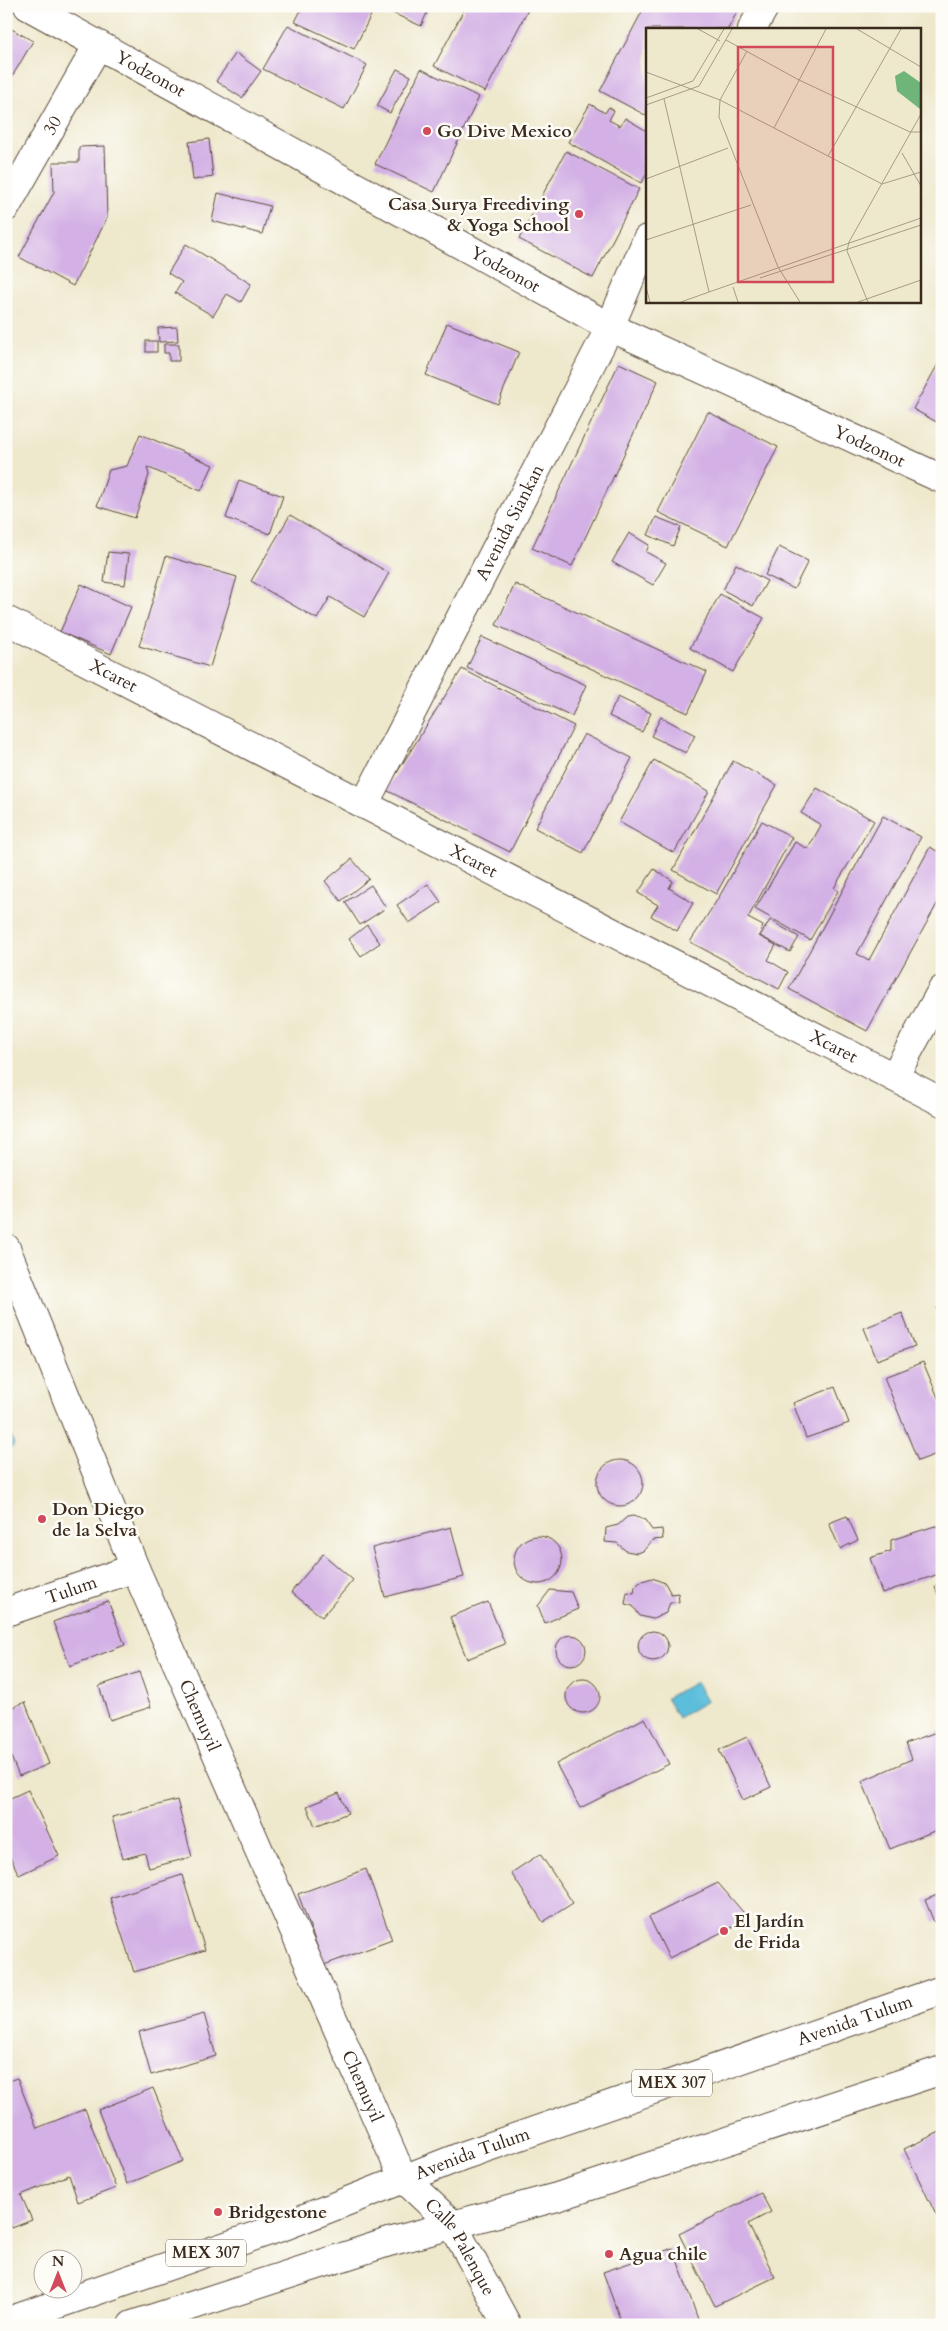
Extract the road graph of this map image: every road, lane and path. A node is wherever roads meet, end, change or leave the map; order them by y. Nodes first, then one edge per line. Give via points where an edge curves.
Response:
1 (28, 6) edge
2 (765, 6) edge
3 (753, 28) edge
4 (98, 45) junction
5 (6, 207) edge
6 (646, 241) edge
7 (610, 327) junction
8 (942, 478) edge
9 (6, 620) edge
10 (364, 804) junction
11 (942, 990) edge
12 (894, 1077) junction
13 (942, 1102) edge
14 (6, 1248) edge
15 (135, 1568) junction
16 (6, 1612) edge
17 (942, 1990) edge
18 (942, 2070) edge
19 (403, 2178) junction
20 (453, 2225) junction
21 (6, 2322) edge
22 (132, 2325) edge
23 (507, 2325) edge

1 - 4 street, Yodzonot
2 - 3 street
4 - 5 street, 30
4 - 7 street, Yodzonot
6 - 7 street, Avenida Siankan
7 - 8 street, Yodzonot
7 - 10 street, Avenida Siankan
9 - 10 street, Xcaret
10 - 12 street, Xcaret
11 - 12 street
12 - 13 street, Xcaret
14 - 15 street, Chemuyil
15 - 16 street, Tulum
15 - 19 street, Chemuyil
17 - 19 street, Avenida Tulum / MEX 307
18 - 20 street, MEX 307 via 558,2197
19 - 20 street, Calle Palenque
19 - 21 street, Avenida Tulum / MEX 307 via 287,2225
20 - 22 street, MEX 307 via 389,2242
20 - 23 street, Calle Palenque

